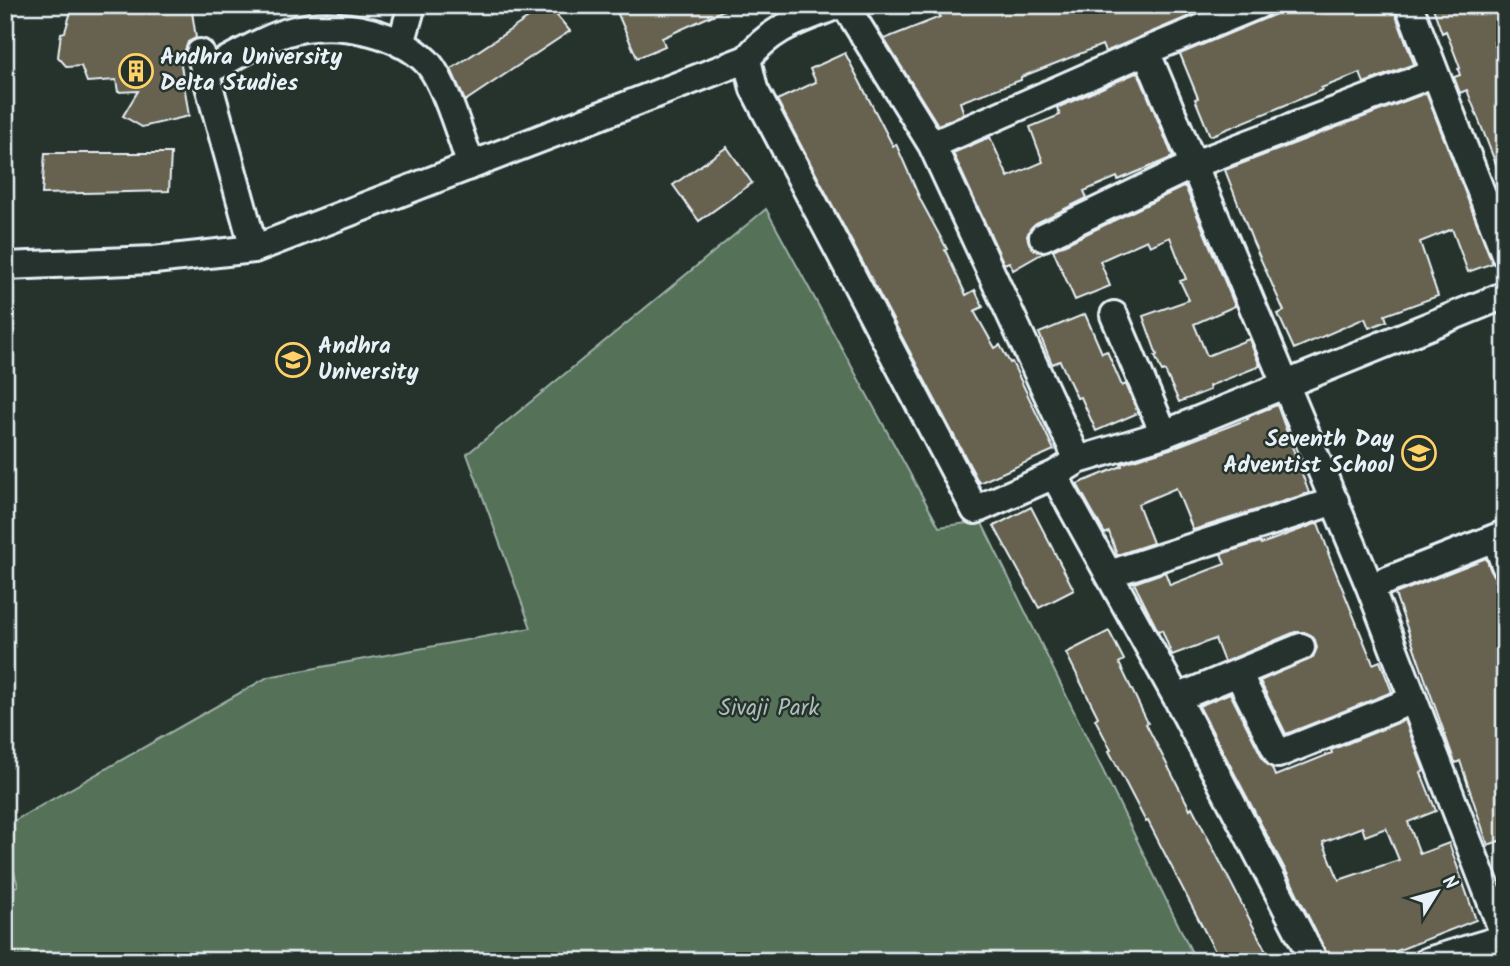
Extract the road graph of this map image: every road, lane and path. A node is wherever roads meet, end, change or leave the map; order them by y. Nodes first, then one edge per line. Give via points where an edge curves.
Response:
1 (412, 5) edge
2 (838, 5) edge
3 (845, 5) edge
4 (1258, 5) edge
5 (1409, 5) edge
6 (401, 44) junction
7 (1146, 51) junction
8 (747, 59) junction
9 (1435, 73) junction
10 (932, 145) junction
11 (1195, 164) junction
12 (471, 165) junction
13 (1043, 237) dead end
14 (254, 249) junction
15 (1505, 254) edge
16 (5, 266) edge
17 (1505, 295) edge
18 (1114, 315) dead end
19 (1286, 383) junction
20 (1164, 434) junction
21 (1078, 460) junction
22 (1054, 475) junction
23 (1335, 501) junction
24 (1500, 536) edge
25 (1505, 565) edge
26 (1108, 574) junction
27 (1370, 587) junction
28 (1301, 647) dead end
29 (1238, 673) junction
30 (1177, 698) junction
31 (1413, 700) junction
32 (1505, 937) edge
33 (1439, 959) edge
34 (1314, 961) edge

1 - 6 street
2 - 8 street via 778,30 760,42
3 - 10 street
4 - 7 street
5 - 9 street
6 - 12 street via 428,62 439,80
6 - 14 street via 343,25 315,24 202,63
7 - 10 street
7 - 11 street
8 - 12 street
8 - 22 street via 754,89 975,510
9 - 11 street
9 - 15 street
10 - 21 street
11 - 13 street
11 - 19 street
12 - 14 street
14 - 16 street via 154,260
17 - 19 street
18 - 20 street
19 - 20 street
19 - 23 street
20 - 21 street
21 - 22 street
22 - 26 street
23 - 26 street
23 - 27 street
24 - 25 street
24 - 27 street
26 - 30 street
27 - 31 street
28 - 29 street
29 - 30 street
29 - 31 street via 1278,754
30 - 34 street
31 - 32 street
32 - 33 street

